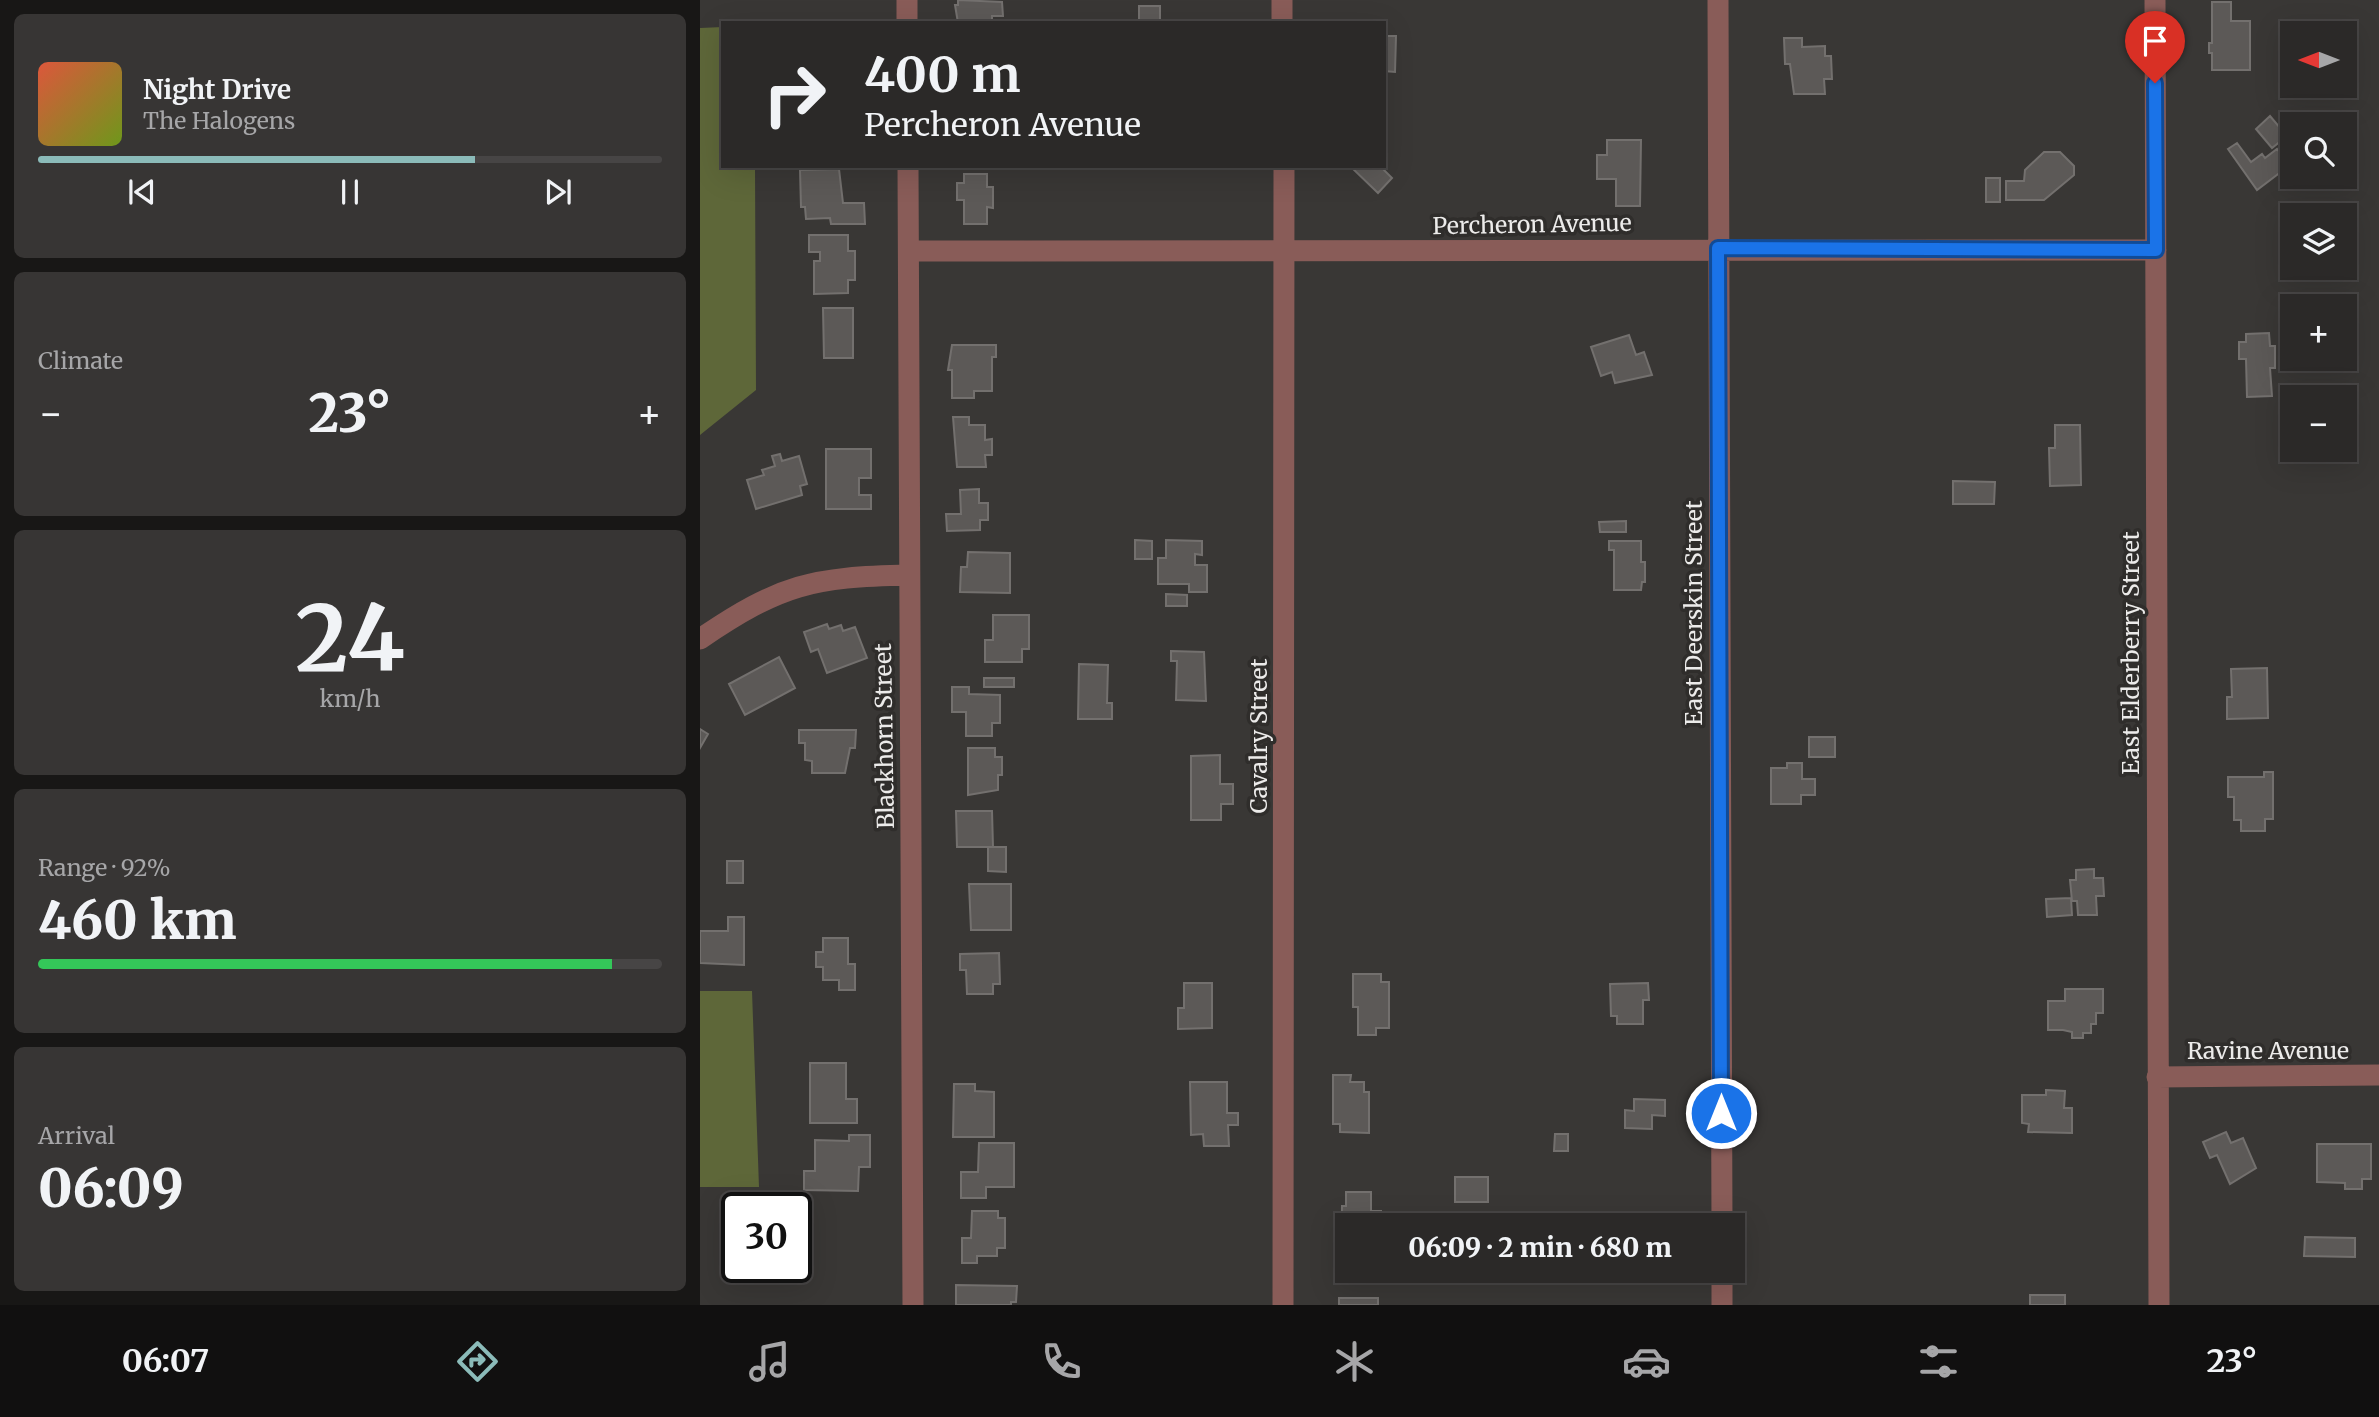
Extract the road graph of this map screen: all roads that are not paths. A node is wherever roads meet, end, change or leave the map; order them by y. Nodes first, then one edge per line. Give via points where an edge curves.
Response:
1 (907, 0) edge
2 (1282, 0) edge
3 (1718, 0) edge
4 (2155, 0) edge
5 (907, 21) edge
6 (1282, 21) edge
7 (908, 168) edge
8 (1284, 168) edge
9 (1718, 248) junction
10 (2156, 250) junction
11 (909, 251) junction
12 (1285, 251) junction
13 (909, 575) junction
14 (700, 639) edge
15 (2379, 1075) edge
16 (2157, 1077) junction
17 (1722, 1213) edge
18 (1722, 1283) edge
19 (912, 1305) edge
20 (1283, 1305) edge
21 (1722, 1305) edge
22 (2159, 1305) edge

1 - 5 street
2 - 6 street
3 - 9 street, East Deerskin Street
4 - 10 street, East Elderberry Street
7 - 11 street, Blackhorn Street
8 - 12 street, Cavalry Street
9 - 10 street, Percheron Avenue
9 - 12 street, Percheron Avenue
9 - 17 street, East Deerskin Street
10 - 16 street, East Elderberry Street
11 - 12 street, Percheron Avenue
11 - 13 street, Blackhorn Street
12 - 20 street, Cavalry Street
13 - 14 street via 848,576 803,584 746,607
13 - 19 street, Blackhorn Street
15 - 16 street, Ravine Avenue
16 - 22 street, East Elderberry Street
18 - 21 street

